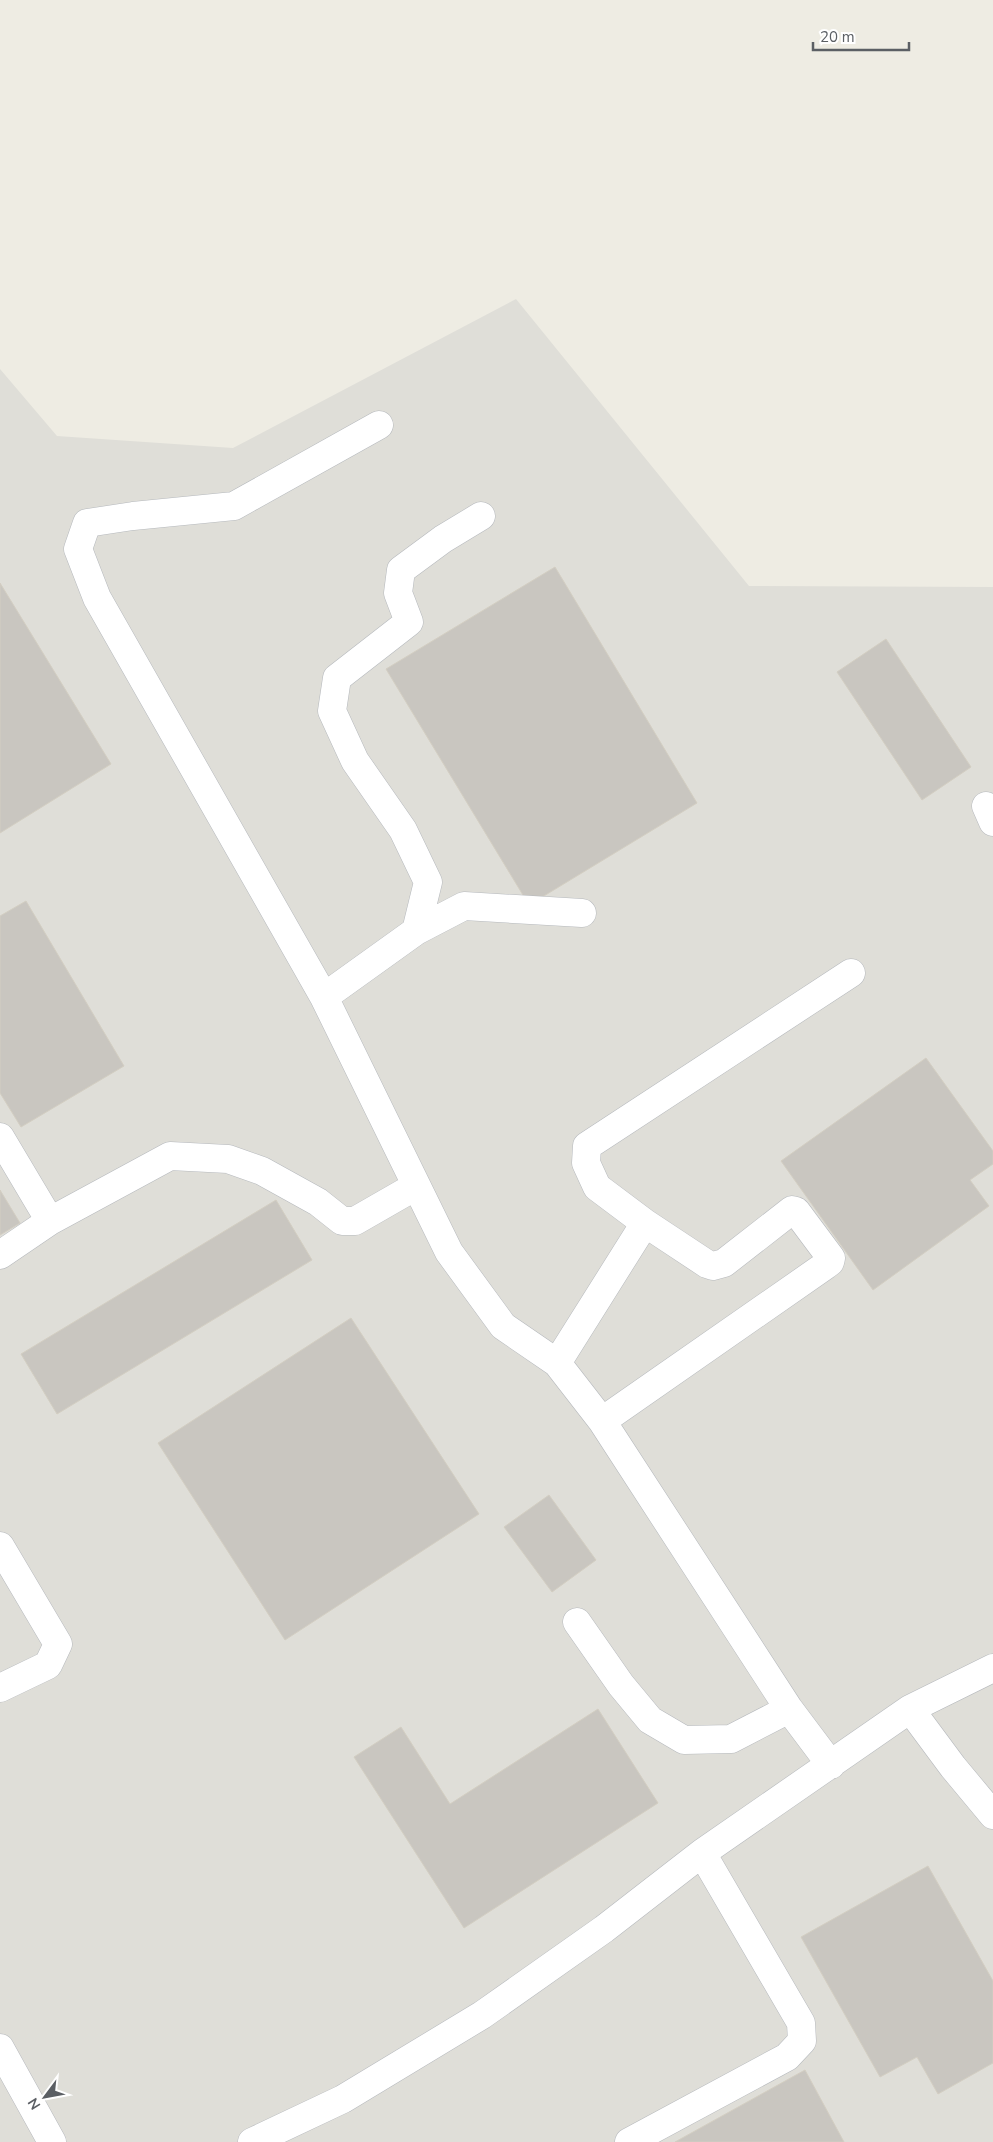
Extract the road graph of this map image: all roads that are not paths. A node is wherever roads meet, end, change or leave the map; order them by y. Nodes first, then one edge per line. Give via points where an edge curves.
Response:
1 (378, 425) dead end
2 (481, 516) dead end
3 (582, 913) dead end
4 (416, 931) junction
5 (851, 973) dead end
6 (324, 997) junction
7 (0, 1137) edge
8 (416, 1186) junction
9 (50, 1222) junction
10 (645, 1223) junction
11 (0, 1255) edge
12 (556, 1363) junction
13 (602, 1420) junction
14 (0, 1546) edge
15 (577, 1622) dead end
16 (993, 1668) edge
17 (0, 1688) edge
18 (789, 1709) junction
19 (910, 1709) junction
20 (831, 1765) junction
21 (993, 1815) edge
22 (702, 1854) junction
23 (0, 2048) edge
24 (52, 2142) edge
25 (252, 2142) edge
26 (629, 2142) edge

1 - 6 street via 234,506 87,523 78,549 96,598
2 - 4 street via 401,570 398,593 410,622 337,678 332,711 355,761 403,830 428,882
3 - 4 street via 464,906
4 - 6 street
5 - 10 street via 587,1146 586,1163 597,1186
6 - 8 street
7 - 9 street
8 - 9 street via 355,1221 342,1221 318,1202 262,1171 228,1159 170,1156
8 - 12 street via 449,1252 503,1326
9 - 11 street
10 - 12 street
10 - 13 street via 707,1264 719,1266 792,1210 832,1258
12 - 13 street
13 - 18 street
14 - 17 street via 58,1644 48,1666
15 - 18 street via 650,1720 684,1740 731,1739
16 - 19 street
18 - 20 street
19 - 20 street
19 - 21 street
20 - 22 street
22 - 25 street via 604,1929 482,2015 344,2099
22 - 26 street via 801,2023 802,2041 787,2057
23 - 24 street

